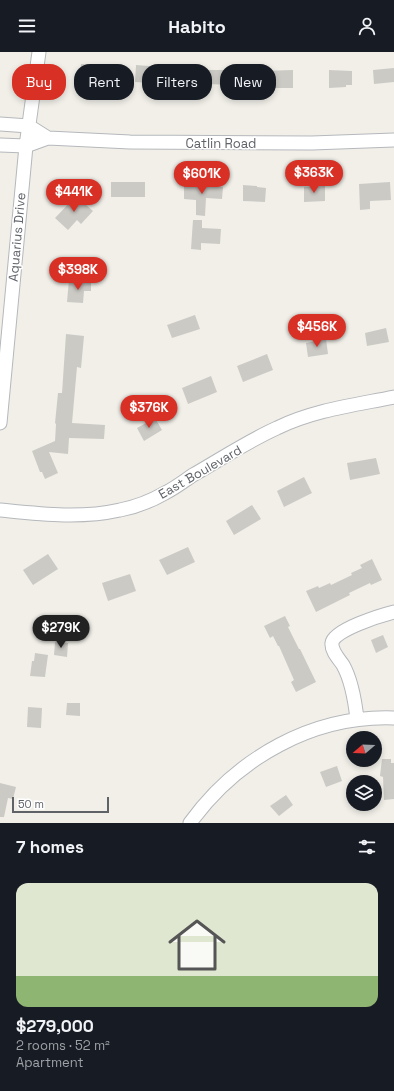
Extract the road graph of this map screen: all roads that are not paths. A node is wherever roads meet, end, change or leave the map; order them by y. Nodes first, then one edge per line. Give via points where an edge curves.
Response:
1 (39, 52) edge
2 (0, 124) edge
3 (29, 126) junction
4 (48, 138) junction
5 (394, 140) edge
6 (0, 145) edge
7 (26, 146) junction
8 (394, 397) edge
9 (0, 423) edge
10 (0, 510) edge
11 (394, 612) edge
12 (394, 718) edge
13 (357, 719) junction
14 (190, 823) edge

1 - 3 street, Aquarius Drive
2 - 3 street, Catlin Road
3 - 4 street, Catlin Road
3 - 7 street, Aquarius Drive
4 - 5 street, Catlin Road via 137,142 312,143
4 - 7 street, Catlin Road
6 - 7 street, Catlin Road
7 - 9 street, Aquarius Drive
8 - 10 street, East Boulevard via 301,417 247,444 166,493 121,510 69,516
11 - 13 street via 353,626 334,637 332,642 351,686
12 - 13 street
13 - 14 street via 306,732 283,742 254,760 215,793

